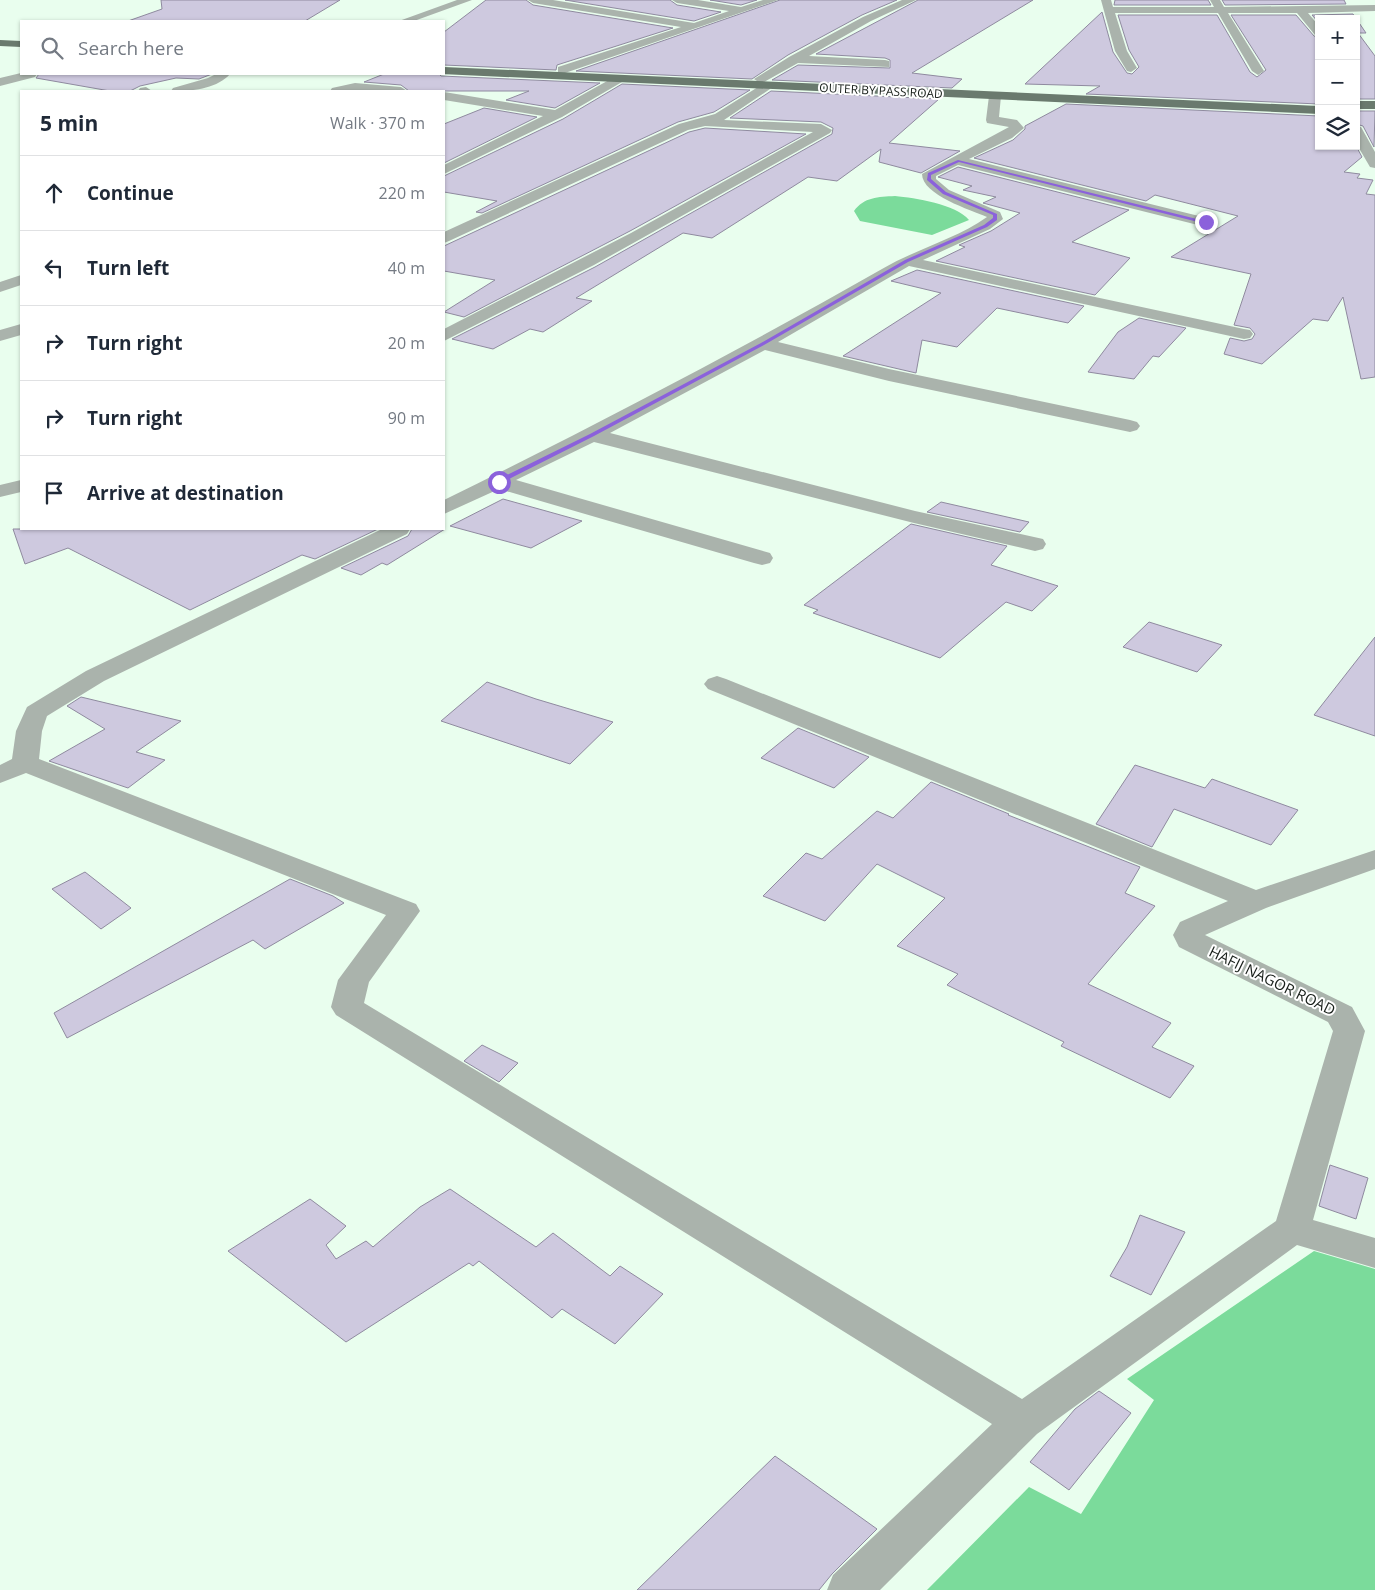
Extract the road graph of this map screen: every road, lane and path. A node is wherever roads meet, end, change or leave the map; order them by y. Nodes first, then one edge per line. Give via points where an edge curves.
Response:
1 (467, 0) edge
2 (533, 0) edge
3 (677, 0) edge
4 (773, 0) edge
5 (911, 0) edge
6 (1215, 0) edge
7 (1323, 0) edge
8 (1108, 5) edge
9 (1375, 8) edge
10 (742, 10) junction
11 (1300, 10) junction
12 (1332, 10) junction
13 (1221, 11) junction
14 (407, 20) edge
15 (694, 26) junction
16 (1315, 28) edge
17 (0, 43) edge
18 (20, 44) edge
19 (0, 49) edge
20 (20, 50) edge
21 (793, 59) junction
22 (885, 64) dead end
23 (445, 65) edge
24 (1131, 68) dead end
25 (562, 70) junction
26 (445, 71) edge
27 (1258, 72) dead end
28 (27, 75) edge
29 (222, 75) edge
30 (618, 79) junction
31 (0, 82) edge
32 (763, 82) junction
33 (180, 90) edge
34 (340, 90) edge
35 (392, 90) edge
36 (445, 96) edge
37 (995, 96) junction
38 (469, 98) junction
39 (1315, 103) edge
40 (1360, 105) edge
41 (1375, 105) edge
42 (445, 108) edge
43 (1315, 110) edge
44 (1360, 112) edge
45 (1375, 113) edge
46 (557, 114) junction
47 (707, 123) junction
48 (1360, 137) edge
49 (958, 161) junction
50 (1375, 164) edge
51 (445, 170) edge
52 (1206, 222) dead end
53 (445, 238) edge
54 (907, 261) junction
55 (20, 280) edge
56 (0, 287) edge
57 (20, 329) edge
58 (1244, 334) dead end
59 (0, 336) edge
60 (445, 336) edge
61 (763, 344) junction
62 (1130, 426) dead end
63 (592, 435) junction
64 (499, 482) junction
65 (20, 486) edge
66 (0, 491) edge
67 (445, 508) edge
68 (397, 530) edge
69 (1034, 544) dead end
70 (762, 558) dead end
71 (717, 684) dead end
72 (12, 769) edge
73 (1375, 859) edge
74 (1256, 901) junction
75 (1292, 1230) junction
76 (1375, 1253) edge
77 (1023, 1421) junction
78 (849, 1590) edge

1 - 14 street
2 - 15 street
3 - 10 street
4 - 10 street
5 - 21 street via 867,19
6 - 13 street
7 - 12 street
8 - 13 street
8 - 24 street via 1121,51
9 - 12 street
10 - 15 street
11 - 12 street
11 - 13 street
11 - 16 street
13 - 27 street
15 - 25 street
17 - 18 main road
19 - 20 main road
21 - 22 street
21 - 32 street
23 - 25 main road, OUTER BY PASS ROAD
25 - 32 main road, OUTER BY PASS ROAD
26 - 30 main road, OUTER BY PASS ROAD
28 - 31 street
29 - 33 street
30 - 32 main road, OUTER BY PASS ROAD
30 - 46 street
32 - 37 main road, OUTER BY PASS ROAD
32 - 39 main road, OUTER BY PASS ROAD
32 - 47 street via 726,115
34 - 35 street via 355,86
36 - 38 street
37 - 43 main road, OUTER BY PASS ROAD
37 - 49 street via 992,120 1012,123 1017,128
38 - 42 street
38 - 46 street
40 - 41 main road
44 - 45 main road
46 - 51 street
47 - 53 street via 684,127
47 - 60 street via 825,130 524,297
48 - 50 street
49 - 52 street
49 - 54 street via 929,174 929,180 944,193 995,215 995,219
54 - 58 street
54 - 61 street
55 - 56 street
57 - 59 street
61 - 62 street via 889,375
61 - 63 street
63 - 64 street
63 - 69 street via 914,517
64 - 67 street
64 - 70 street
65 - 66 street
68 - 72 street via 95,676 36,712
71 - 74 street
72 - 77 street via 406,911 354,980 347,1007
73 - 74 street, HAFIJ NAGOR ROAD
74 - 75 street, HAFIJ NAGOR ROAD via 1191,929 1190,940 1341,1015 1349,1031
75 - 76 street
75 - 77 street
77 - 78 street

